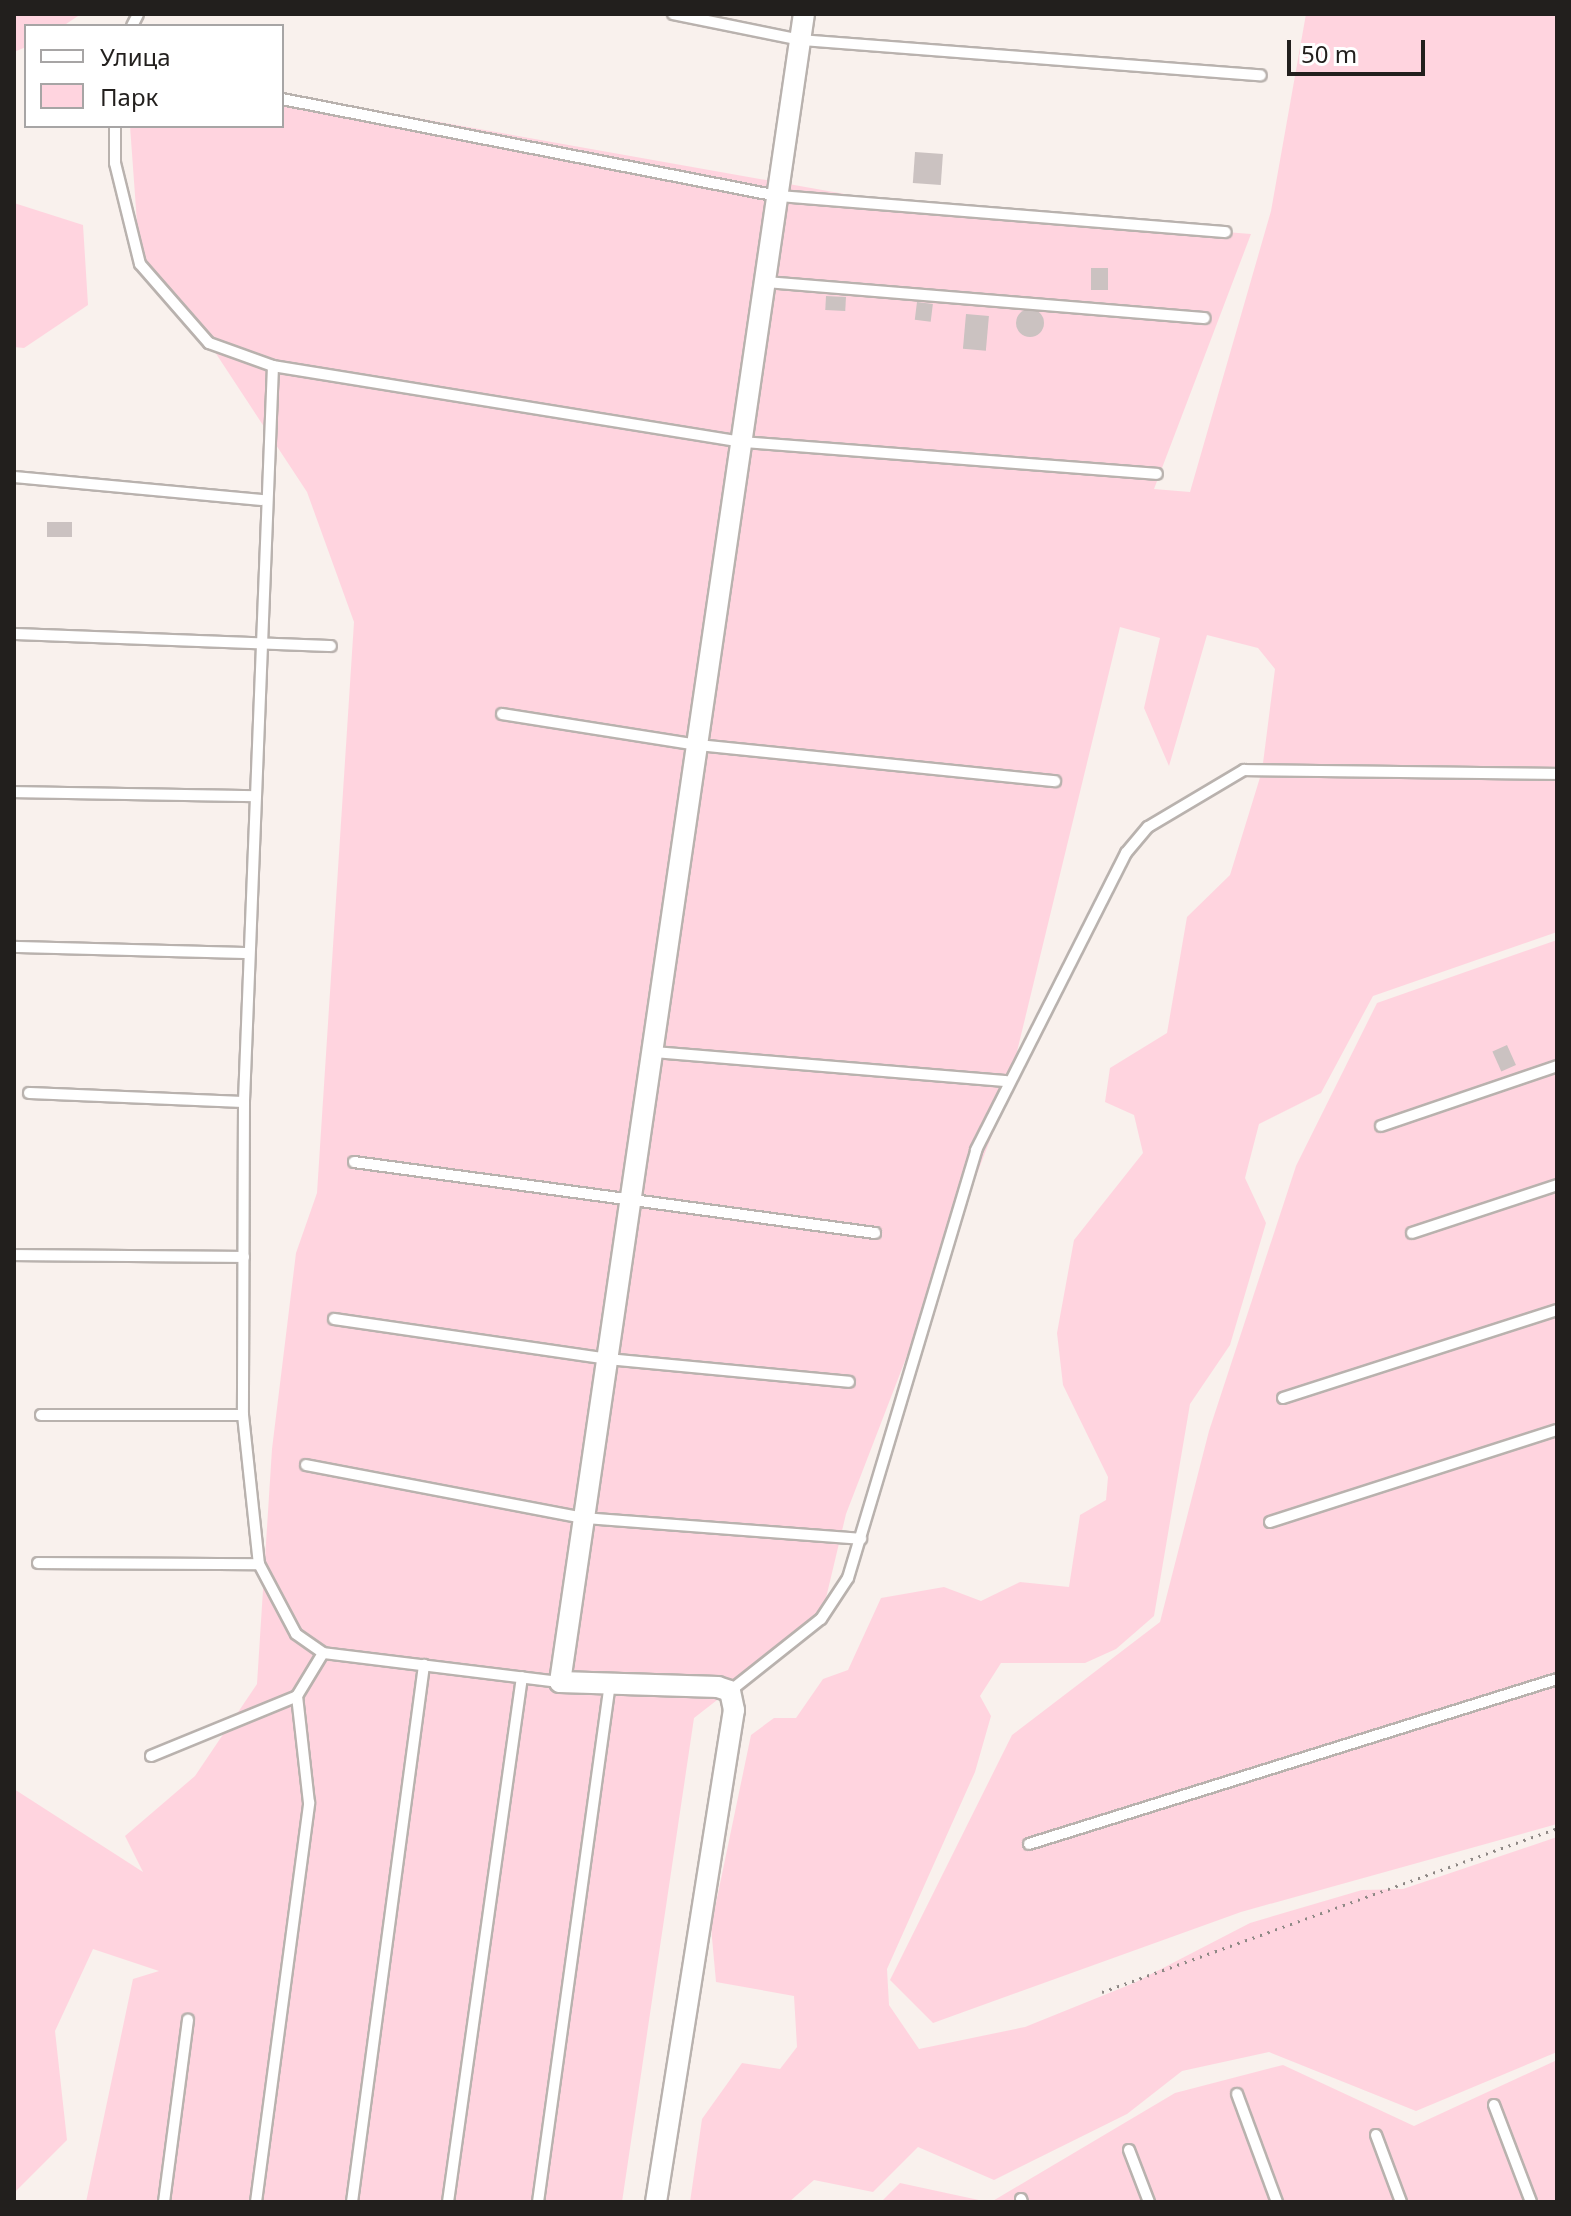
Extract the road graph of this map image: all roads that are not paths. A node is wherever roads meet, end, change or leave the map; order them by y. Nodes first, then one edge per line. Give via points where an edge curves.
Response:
1 (673, 14) edge
2 (804, 14) edge
3 (801, 40) junction
4 (1261, 75) dead end
5 (284, 99) edge
6 (115, 128) edge
7 (778, 196) junction
8 (1226, 232) dead end
9 (765, 282) junction
10 (1205, 318) dead end
11 (273, 366) junction
12 (743, 442) junction
13 (1157, 474) dead end
14 (14, 477) edge
15 (262, 500) junction
16 (14, 634) edge
17 (258, 644) junction
18 (331, 646) dead end
19 (502, 714) dead end
20 (698, 745) junction
21 (1557, 774) edge
22 (1055, 781) dead end
23 (14, 792) edge
24 (253, 796) junction
25 (14, 947) edge
26 (249, 953) junction
27 (653, 1052) junction
28 (1557, 1066) edge
29 (1006, 1081) junction
30 (29, 1093) dead end
31 (244, 1102) junction
32 (1381, 1126) dead end
33 (354, 1162) dead end
34 (1557, 1185) edge
35 (630, 1204) junction
36 (875, 1233) dead end
37 (1412, 1233) dead end
38 (14, 1255) edge
39 (244, 1257) junction
40 (1557, 1310) edge
41 (334, 1319) dead end
42 (607, 1359) junction
43 (849, 1382) dead end
44 (1283, 1398) dead end
45 (41, 1415) dead end
46 (243, 1415) junction
47 (1557, 1430) edge
48 (306, 1465) dead end
49 (584, 1518) junction
50 (1270, 1522) dead end
51 (861, 1539) junction
52 (38, 1563) dead end
53 (259, 1564) junction
54 (323, 1653) junction
55 (424, 1665) junction
56 (522, 1677) junction
57 (1557, 1679) edge
58 (560, 1682) junction
59 (610, 1683) junction
60 (730, 1691) junction
61 (297, 1696) junction
62 (151, 1756) dead end
63 (1029, 1844) dead end
64 (188, 2020) dead end
65 (1237, 2094) dead end
66 (1494, 2105) dead end
67 (1376, 2135) dead end
68 (1129, 2150) dead end
69 (164, 2202) edge
70 (256, 2202) edge
71 (352, 2202) edge
72 (448, 2202) edge
73 (538, 2202) edge
74 (656, 2202) edge
75 (1149, 2202) edge
76 (1277, 2202) edge
77 (1401, 2202) edge
78 (1531, 2202) edge

1 - 3 lane
2 - 3 street
3 - 4 lane
3 - 7 street
5 - 7 lane
6 - 11 lane via 115,163 140,264 209,343
7 - 8 lane
7 - 9 street
9 - 10 lane
9 - 12 street
11 - 12 lane
11 - 15 lane
12 - 13 lane
12 - 20 street
14 - 15 lane
15 - 17 lane
16 - 17 lane
17 - 18 lane
17 - 24 lane
19 - 20 lane
20 - 22 lane
20 - 27 street
21 - 29 lane via 1288,768 1244,770 1211,783 1148,827 1126,853
23 - 24 lane
24 - 26 lane
25 - 26 lane
26 - 31 lane
27 - 29 lane
27 - 35 street
28 - 32 lane
29 - 51 lane via 976,1150
30 - 31 lane
31 - 39 lane
33 - 35 lane
34 - 37 lane
35 - 36 lane
35 - 42 street
38 - 39 lane
39 - 46 lane
40 - 44 lane
41 - 42 lane
42 - 43 lane
42 - 49 street
45 - 46 lane
46 - 53 lane
47 - 50 lane
48 - 49 lane
49 - 51 lane
49 - 58 street
51 - 60 lane via 848,1578 821,1619
52 - 53 lane
53 - 54 lane via 296,1634
54 - 55 lane
54 - 61 lane
55 - 56 lane
55 - 71 lane
56 - 58 lane
56 - 72 lane
57 - 63 lane
58 - 59 street
59 - 60 street
59 - 73 lane
60 - 74 street via 734,1710
61 - 62 lane
61 - 70 lane via 309,1803
64 - 69 lane
65 - 76 lane
66 - 78 lane
67 - 77 lane
68 - 75 lane

